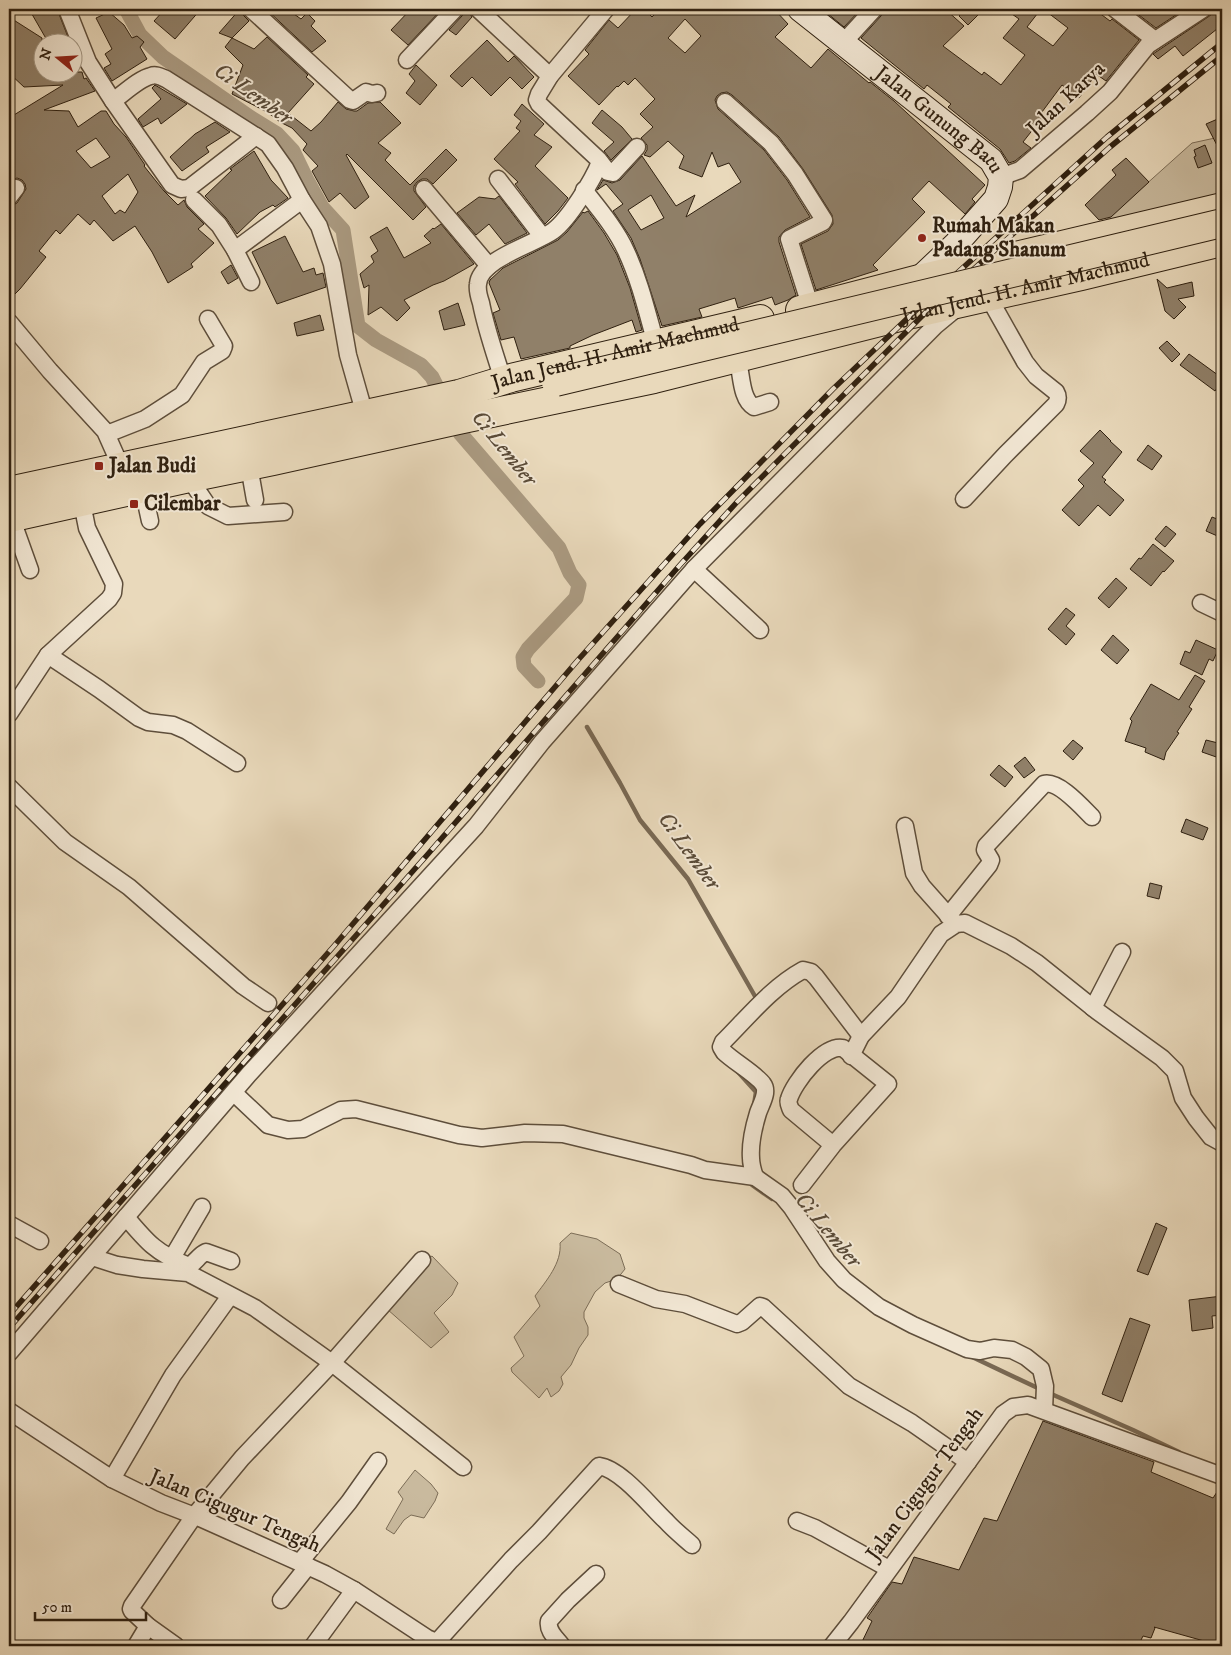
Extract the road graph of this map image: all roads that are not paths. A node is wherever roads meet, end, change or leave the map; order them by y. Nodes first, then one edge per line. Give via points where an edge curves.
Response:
1 (67, 9) edge
2 (251, 9) edge
3 (455, 9) edge
4 (478, 9) edge
5 (606, 9) edge
6 (800, 9) edge
7 (874, 9) edge
8 (1115, 9) edge
9 (1203, 9) edge
10 (1155, 40) junction
11 (842, 44) junction
12 (407, 60) dead end
13 (550, 76) junction
14 (377, 93) dead end
15 (113, 101) junction
16 (725, 102) dead end
17 (256, 136) junction
18 (637, 147) dead end
19 (600, 162) junction
20 (1001, 177) junction
21 (498, 178) dead end
22 (424, 189) dead end
23 (584, 190) junction
24 (194, 200) dead end
25 (302, 200) junction
26 (1222, 207) edge
27 (1222, 223) edge
28 (542, 236) junction
29 (1222, 242) edge
30 (1074, 243) junction
31 (235, 250) junction
32 (489, 266) junction
33 (1081, 276) junction
34 (919, 279) junction
35 (250, 282) dead end
36 (976, 300) junction
37 (811, 308) junction
38 (208, 319) dead end
39 (9, 322) edge
40 (858, 328) junction
41 (820, 338) junction
42 (656, 344) junction
43 (737, 358) junction
44 (512, 385) junction
45 (770, 402) dead end
46 (449, 409) junction
47 (365, 415) junction
48 (107, 434) junction
49 (249, 466) junction
50 (121, 467) junction
51 (189, 478) junction
52 (143, 489) junction
53 (964, 499) dead end
54 (255, 500) dead end
55 (82, 503) junction
56 (10, 509) edge
57 (284, 512) dead end
58 (150, 521) dead end
59 (694, 568) junction
60 (30, 570) dead end
61 (1201, 603) dead end
62 (1222, 613) edge
63 (760, 630) dead end
64 (48, 655) junction
65 (9, 714) edge
66 (237, 764) dead end
67 (9, 787) edge
68 (1092, 817) dead end
69 (906, 826) dead end
70 (952, 920) junction
71 (1122, 952) dead end
72 (268, 1003) dead end
73 (1094, 1008) junction
74 (861, 1036) junction
75 (851, 1056) junction
76 (234, 1093) junction
77 (1222, 1143) edge
78 (833, 1145) junction
79 (748, 1177) junction
80 (802, 1184) dead end
81 (202, 1207) dead end
82 (126, 1217) junction
83 (9, 1224) edge
84 (40, 1241) dead end
85 (92, 1257) junction
86 (172, 1258) junction
87 (422, 1260) dead end
88 (230, 1261) dead end
89 (619, 1284) dead end
90 (230, 1296) junction
91 (9, 1353) edge
92 (332, 1363) junction
93 (1044, 1398) junction
94 (9, 1411) edge
95 (378, 1461) dead end
96 (968, 1462) junction
97 (463, 1467) dead end
98 (1222, 1476) edge
99 (112, 1479) junction
100 (194, 1516) junction
101 (797, 1521) dead end
102 (692, 1545) dead end
103 (304, 1564) junction
104 (889, 1569) junction
105 (596, 1574) dead end
106 (354, 1590) junction
107 (281, 1600) dead end
108 (148, 1626) junction
109 (441, 1645) edge
110 (136, 1646) edge
111 (176, 1646) edge
112 (313, 1646) edge
113 (562, 1646) edge
114 (832, 1646) edge

1 - 15 street via 88,62
2 - 14 street via 350,100 366,92
3 - 12 street
4 - 13 street
5 - 13 street
6 - 11 main road, Jalan Gunung Batu
7 - 11 street
8 - 10 street
9 - 10 street, Jalan Karya
10 - 20 street, Jalan Karya via 1148,44 1110,92 1087,113 1020,170
11 - 20 main road, Jalan Gunung Batu via 991,160
13 - 19 street via 539,94 539,104
15 - 17 street via 142,80 158,76
15 - 17 street via 161,172 181,190 189,188
16 - 37 street via 771,142 824,220 788,239
17 - 25 street via 268,144
18 - 19 street via 613,173
19 - 23 street
20 - 34 main road, Jalan Gunung Batu via 996,199
21 - 28 street
22 - 32 street
23 - 28 street via 566,218
23 - 42 street via 601,210 625,249 641,288
24 - 31 street via 219,225
25 - 31 street
25 - 47 street via 319,226 332,264 341,324
26 - 30 highway, Jalan Jend. H. Amir Machmud
27 - 44 highway, bridge via 556,382
28 - 32 street
29 - 33 highway, Jalan Jend. H. Amir Machmud
30 - 33 highway
30 - 34 highway, Jalan Jend. H. Amir Machmud
31 - 35 street
32 - 44 street via 479,279 478,289 484,317
33 - 36 highway, Jalan Jend. H. Amir Machmud
34 - 37 highway, Jalan Jend. H. Amir Machmud
34 - 40 main road, Jalan Gunung Batu
36 - 40 highway, Jalan Jend. H. Amir Machmud
36 - 53 street via 1036,376 1056,392 1058,400
36 - 59 street via 935,326
37 - 41 highway
37 - 42 highway, Jalan Jend. H. Amir Machmud
38 - 48 street via 224,346 222,351 204,362 178,398 145,420
39 - 48 street
40 - 41 highway, Jalan Jend. H. Amir Machmud
41 - 43 highway, Jalan Jend. H. Amir Machmud
42 - 44 highway, Jalan Jend. H. Amir Machmud
43 - 45 street via 750,405 754,407
43 - 46 highway, Jalan Jend. H. Amir Machmud via 609,390
44 - 46 highway
46 - 47 highway, Jalan Jend. H. Amir Machmud
46 - 49 highway, Jalan Jend. H. Amir Machmud
47 - 50 highway, Jalan Jend. H. Amir Machmud
48 - 50 street
49 - 51 highway, Jalan Jend. H. Amir Machmud
49 - 54 street
50 - 56 highway, Jalan Jend. H. Amir Machmud
51 - 52 highway, Jalan Jend. H. Amir Machmud
51 - 57 street via 208,506 228,516
52 - 55 highway, Jalan Jend. H. Amir Machmud
52 - 58 street
55 - 56 highway, Jalan Jend. H. Amir Machmud
55 - 64 street via 88,528 114,589 109,599
56 - 60 street
59 - 63 street
59 - 76 street via 542,742 476,826
61 - 62 street
64 - 65 street
64 - 66 street via 139,718 187,731
67 - 72 street via 65,842 129,887 243,986
68 - 70 street via 1054,784 1044,784 986,846 989,865
69 - 70 street via 914,873
70 - 73 street via 972,926 1011,946
70 - 74 street via 898,997
71 - 73 street
73 - 77 street via 1175,1071 1183,1098 1196,1118 1211,1136
74 - 75 street
74 - 79 street via 816,977 803,970 775,990 723,1042 721,1048 724,1052 765,1088 752,1140
75 - 78 street via 888,1084
75 - 78 street via 837,1047 824,1053 798,1081 789,1099 791,1110
76 - 79 street via 268,1125 288,1130 303,1129 341,1110 356,1109 482,1138 525,1133 563,1134 705,1170
76 - 82 street
78 - 80 street
79 - 93 street via 782,1196 827,1261 844,1280 879,1307 967,1349 1012,1350 1026,1357 1041,1369
81 - 86 street
82 - 85 street
82 - 86 street via 148,1243
83 - 84 street
85 - 90 street via 117,1265 188,1273
85 - 91 street
86 - 88 street via 189,1266 206,1252
87 - 92 street
89 - 96 street via 736,1324 763,1307 849,1386 912,1423
90 - 92 street via 256,1308
90 - 99 street via 172,1375
92 - 97 street
92 - 100 street via 242,1458
93 - 96 street, Jalan Cigugur Tengah via 1013,1407 1003,1414
93 - 98 street, Jalan Cigugur Tengah
94 - 99 street, Jalan Cigugur Tengah
95 - 103 street
96 - 104 street, Jalan Cigugur Tengah
99 - 100 street, Jalan Cigugur Tengah
100 - 103 street, Jalan Cigugur Tengah
100 - 108 street via 131,1608
101 - 104 street
102 - 109 street via 628,1482 599,1466 511,1560
103 - 106 street, Jalan Cigugur Tengah
103 - 107 street
104 - 114 street, Jalan Cigugur Tengah
105 - 113 street via 568,1600 548,1625
106 - 109 street, Jalan Cigugur Tengah
106 - 112 street
108 - 110 street
108 - 111 street

